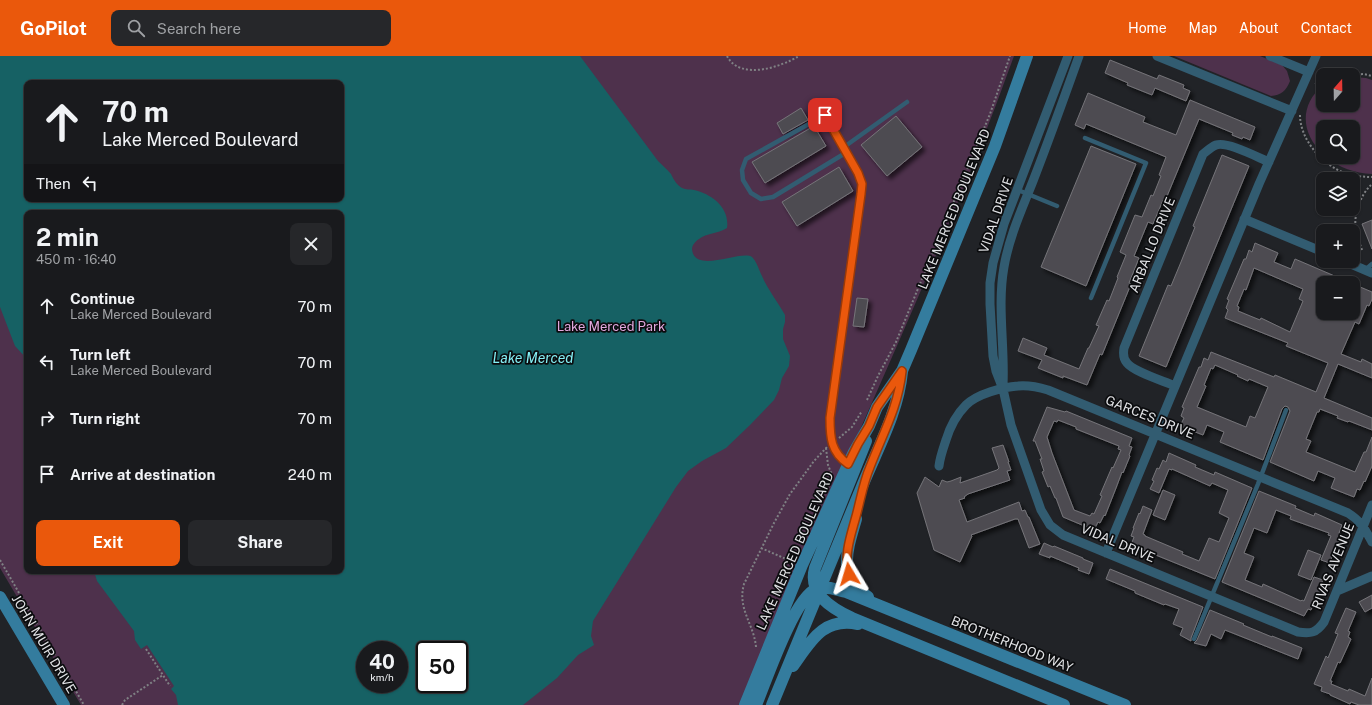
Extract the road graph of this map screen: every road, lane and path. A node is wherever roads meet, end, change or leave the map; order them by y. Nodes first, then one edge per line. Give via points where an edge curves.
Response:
1 (727, 56) edge
2 (799, 56) edge
3 (1010, 56) edge
4 (1027, 56) edge
5 (1068, 56) edge
6 (1079, 56) edge
7 (1157, 56) edge
8 (1270, 56) edge
9 (1316, 56) edge
10 (1309, 72) junction
11 (1360, 74) edge
12 (1372, 76) edge
13 (1312, 81) dead end
14 (1316, 83) edge
15 (907, 102) dead end
16 (1295, 113) junction
17 (1085, 138) dead end
18 (844, 147) junction
19 (847, 152) junction
20 (1269, 162) junction
21 (1372, 177) edge
22 (1372, 184) edge
23 (1018, 190) junction
24 (1028, 194) junction
25 (1057, 206) dead end
26 (1244, 219) junction
27 (1316, 249) edge
28 (1362, 250) dead end
29 (1360, 266) edge
30 (1370, 269) edge
31 (1091, 298) dead end
32 (902, 371) junction
33 (1175, 386) junction
34 (1003, 389) junction
35 (866, 404) dead end
36 (863, 409) dead end
37 (1286, 410) dead end
38 (869, 426) junction
39 (1156, 433) junction
40 (832, 443) junction
41 (848, 464) junction
42 (939, 466) dead end
43 (869, 468) junction
44 (1261, 477) junction
45 (1372, 505) edge
46 (1363, 526) junction
47 (1372, 542) edge
48 (761, 548) junction
49 (1106, 553) junction
50 (0, 560) edge
51 (793, 563) dead end
52 (1372, 576) edge
53 (818, 590) junction
54 (1336, 591) junction
55 (1212, 596) junction
56 (0, 597) edge
57 (888, 609) junction
58 (880, 630) junction
59 (1312, 632) joint
60 (1194, 639) dead end
61 (146, 649) dead end
62 (757, 652) dead end
63 (163, 675) junction
64 (780, 685) junction
65 (170, 686) dead end
66 (64, 705) edge
67 (84, 705) edge
68 (122, 705) edge
69 (745, 705) edge
70 (756, 705) edge
71 (772, 705) edge
72 (1064, 705) edge
73 (1125, 705) edge

1 - 2 path via 739,66 757,70 781,65
3 - 35 path via 990,114 896,342
4 - 32 main road, LAKE MERCED BOULEVARD via 997,140
5 - 23 street, VIDAL DRIVE
6 - 24 street, VIDAL DRIVE
7 - 16 street
8 - 10 street
9 - 10 street
10 - 16 street
11 - 12 path
13 - 14 path
15 - 18 lane
16 - 20 street
16 - 21 path via 1301,115 1300,121 1311,147 1321,157 1338,170
17 - 31 lane via 1146,163
18 - 19 lane
18 - 19 lane via 825,115 746,159 742,170 743,180 751,193 761,199 773,197
19 - 40 lane via 861,178 862,189 830,418
20 - 26 street
20 - 33 street, ARBALLO DRIVE via 1225,144 1216,145 1203,154 1124,348 1123,356 1132,368
22 - 28 path via 1358,208 1356,231
23 - 24 lane
23 - 34 street, VIDAL DRIVE via 998,242 990,283 993,356
24 - 25 lane
24 - 34 street, VIDAL DRIVE via 1009,245 1001,284
26 - 27 street
26 - 33 street
29 - 30 street
32 - 38 main road, LAKE MERCED BOULEVARD via 877,407
32 - 43 main road, LAKE MERCED BOULEVARD via 901,386 893,414
33 - 39 street
34 - 39 street, GARCES DRIVE via 1033,386 1048,390
34 - 42 street, GARCES DRIVE via 982,395 967,404 949,432
34 - 49 street, VIDAL DRIVE via 1011,425 1042,510 1050,525 1063,535
36 - 40 path via 846,433
37 - 44 lane
38 - 41 main road, LAKE MERCED BOULEVARD
38 - 53 main road via 863,451 815,568 813,577
39 - 44 street, GARCES DRIVE
39 - 49 street
40 - 41 lane via 838,456
40 - 48 path via 820,453 790,494
41 - 69 main road, LAKE MERCED BOULEVARD via 802,566
43 - 53 main road, LAKE MERCED BOULEVARD
43 - 57 main road via 846,562 856,586 867,597
44 - 46 street, GARCES DRIVE via 1348,513 1357,518
44 - 55 lane
45 - 46 street, RIVAS AVENUE
46 - 47 street, GARCES DRIVE
46 - 54 street, RIVAS AVENUE
48 - 51 path
48 - 62 path via 744,584 742,597
49 - 55 street, VIDAL DRIVE
50 - 67 path
52 - 54 street
53 - 57 main road via 830,588 846,592
53 - 58 main road via 834,608
53 - 64 main road, LAKE MERCED BOULEVARD
53 - 70 main road via 804,600 792,620
54 - 59 street, RIVAS AVENUE via 1324,622 1319,629
55 - 59 street, VIDAL DRIVE via 1298,632
55 - 60 lane
56 - 66 main road, JOHN MUIR DRIVE
57 - 73 main road, BROTHERHOOD WAY
58 - 64 main road via 849,622 826,627 814,637
58 - 72 main road
61 - 63 path
63 - 65 path
63 - 68 path via 125,700
64 - 71 main road, LAKE MERCED BOULEVARD

